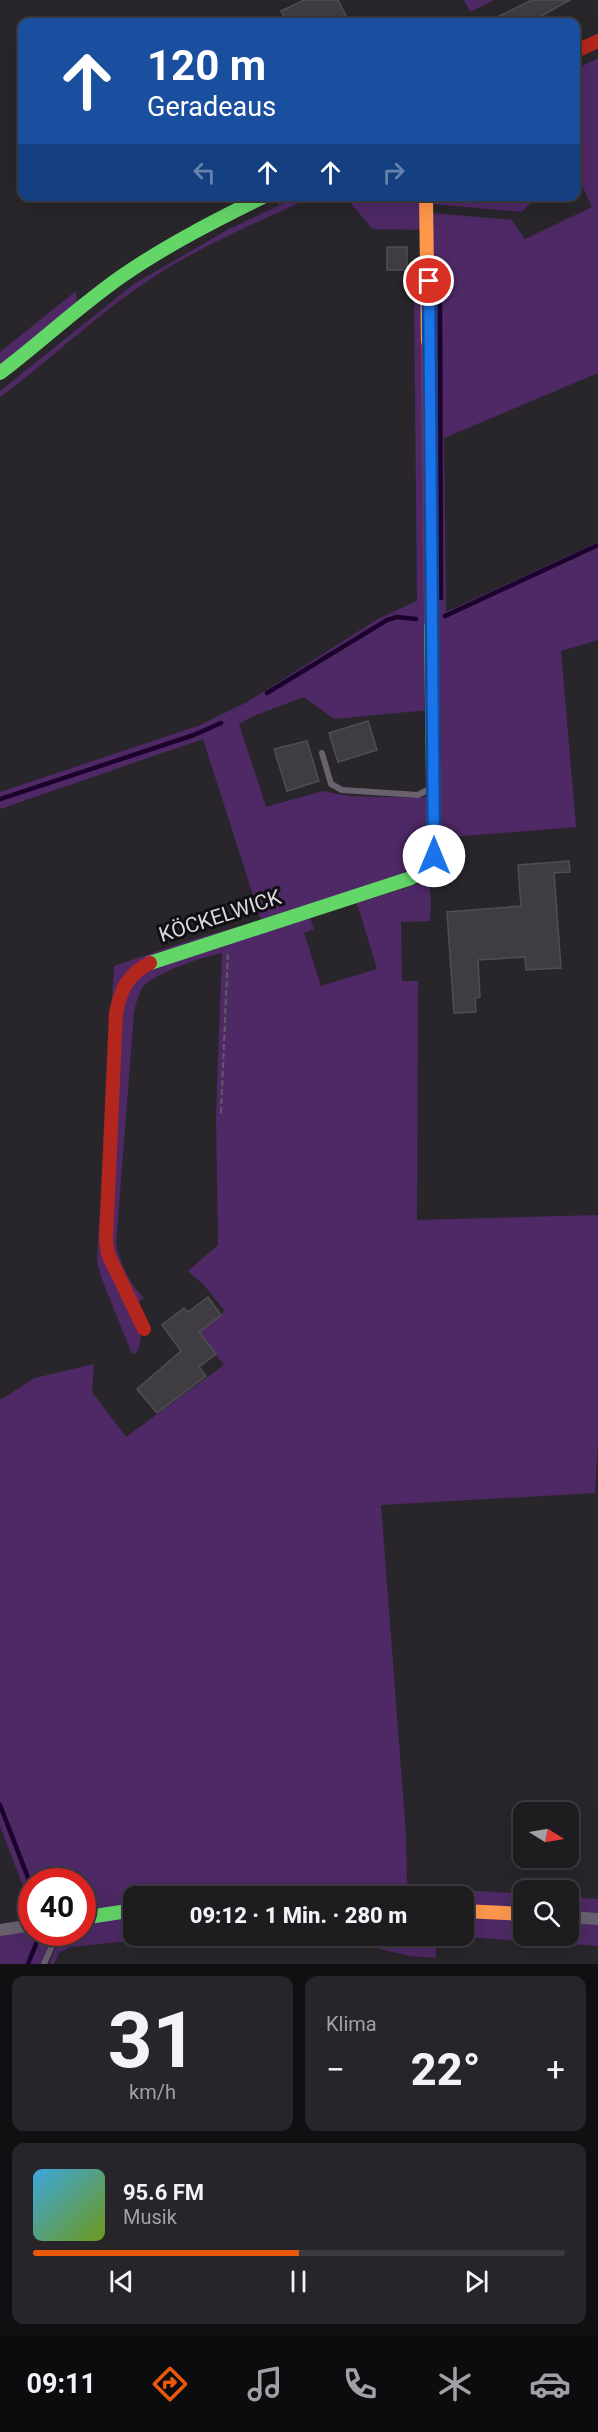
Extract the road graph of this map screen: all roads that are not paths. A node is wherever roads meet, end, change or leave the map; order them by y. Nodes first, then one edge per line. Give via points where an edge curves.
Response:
1 (598, 41) edge
2 (580, 49) edge
3 (269, 201) edge
4 (426, 201) edge
5 (0, 373) edge
6 (322, 753) dead end
7 (434, 786) junction
8 (144, 1329) dead end
9 (123, 1912) edge
10 (474, 1912) edge
11 (513, 1913) edge
12 (96, 1916) edge
13 (579, 1918) edge
14 (598, 1919) edge
15 (18, 1927) edge
16 (0, 1930) edge
17 (51, 1946) edge
18 (44, 1964) edge

1 - 2 street
3 - 5 street via 181,238 140,264
4 - 7 street, KÖCKELWICK
6 - 7 lane via 330,784 342,790 418,795
7 - 8 street, KÖCKELWICK via 434,856 422,873 159,958 128,976 116,1013 106,1240 108,1254
9 - 12 street
10 - 11 street
13 - 14 street
15 - 16 street
17 - 18 lane

